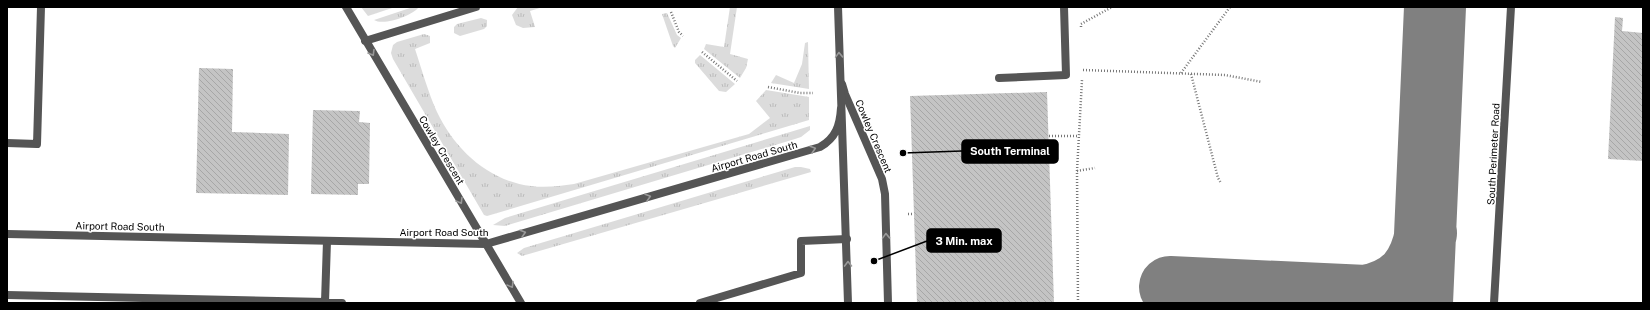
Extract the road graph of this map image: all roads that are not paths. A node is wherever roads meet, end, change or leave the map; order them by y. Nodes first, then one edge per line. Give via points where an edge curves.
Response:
1 (41, 7) edge
2 (346, 7) edge
3 (476, 7) edge
4 (838, 7) edge
5 (1064, 7) edge
6 (1511, 7) edge
7 (365, 41) junction
8 (840, 74) junction
9 (999, 78) dead end
10 (841, 108) junction
11 (7, 143) edge
12 (7, 234) edge
13 (847, 239) junction
14 (327, 241) junction
15 (486, 244) junction
16 (7, 295) edge
17 (325, 303) edge
18 (342, 303) edge
19 (521, 303) edge
20 (700, 303) edge
21 (848, 303) edge
22 (888, 303) edge
23 (1494, 303) edge

1 - 11 street via 37,144
2 - 7 street, Cowley Crescent
3 - 7 street
8 -> 4 street, Cowley Crescent
5 - 9 street via 1066,75
6 - 23 street, South Perimeter Road
7 -> 15 street, Cowley Crescent
8 - 10 street, Cowley Crescent
22 -> 8 street, Cowley Crescent via 885,194 882,178 845,94
10 - 13 street, Cowley Crescent
15 -> 10 street, Airport Road South via 820,147 830,140 838,128
12 - 14 street, Airport Road South
13 - 20 street via 800,241 801,273
21 -> 13 street, Cowley Crescent
14 - 15 street, Airport Road South
14 - 17 street
15 -> 19 street, Cowley Crescent
16 - 17 street
17 - 18 street

